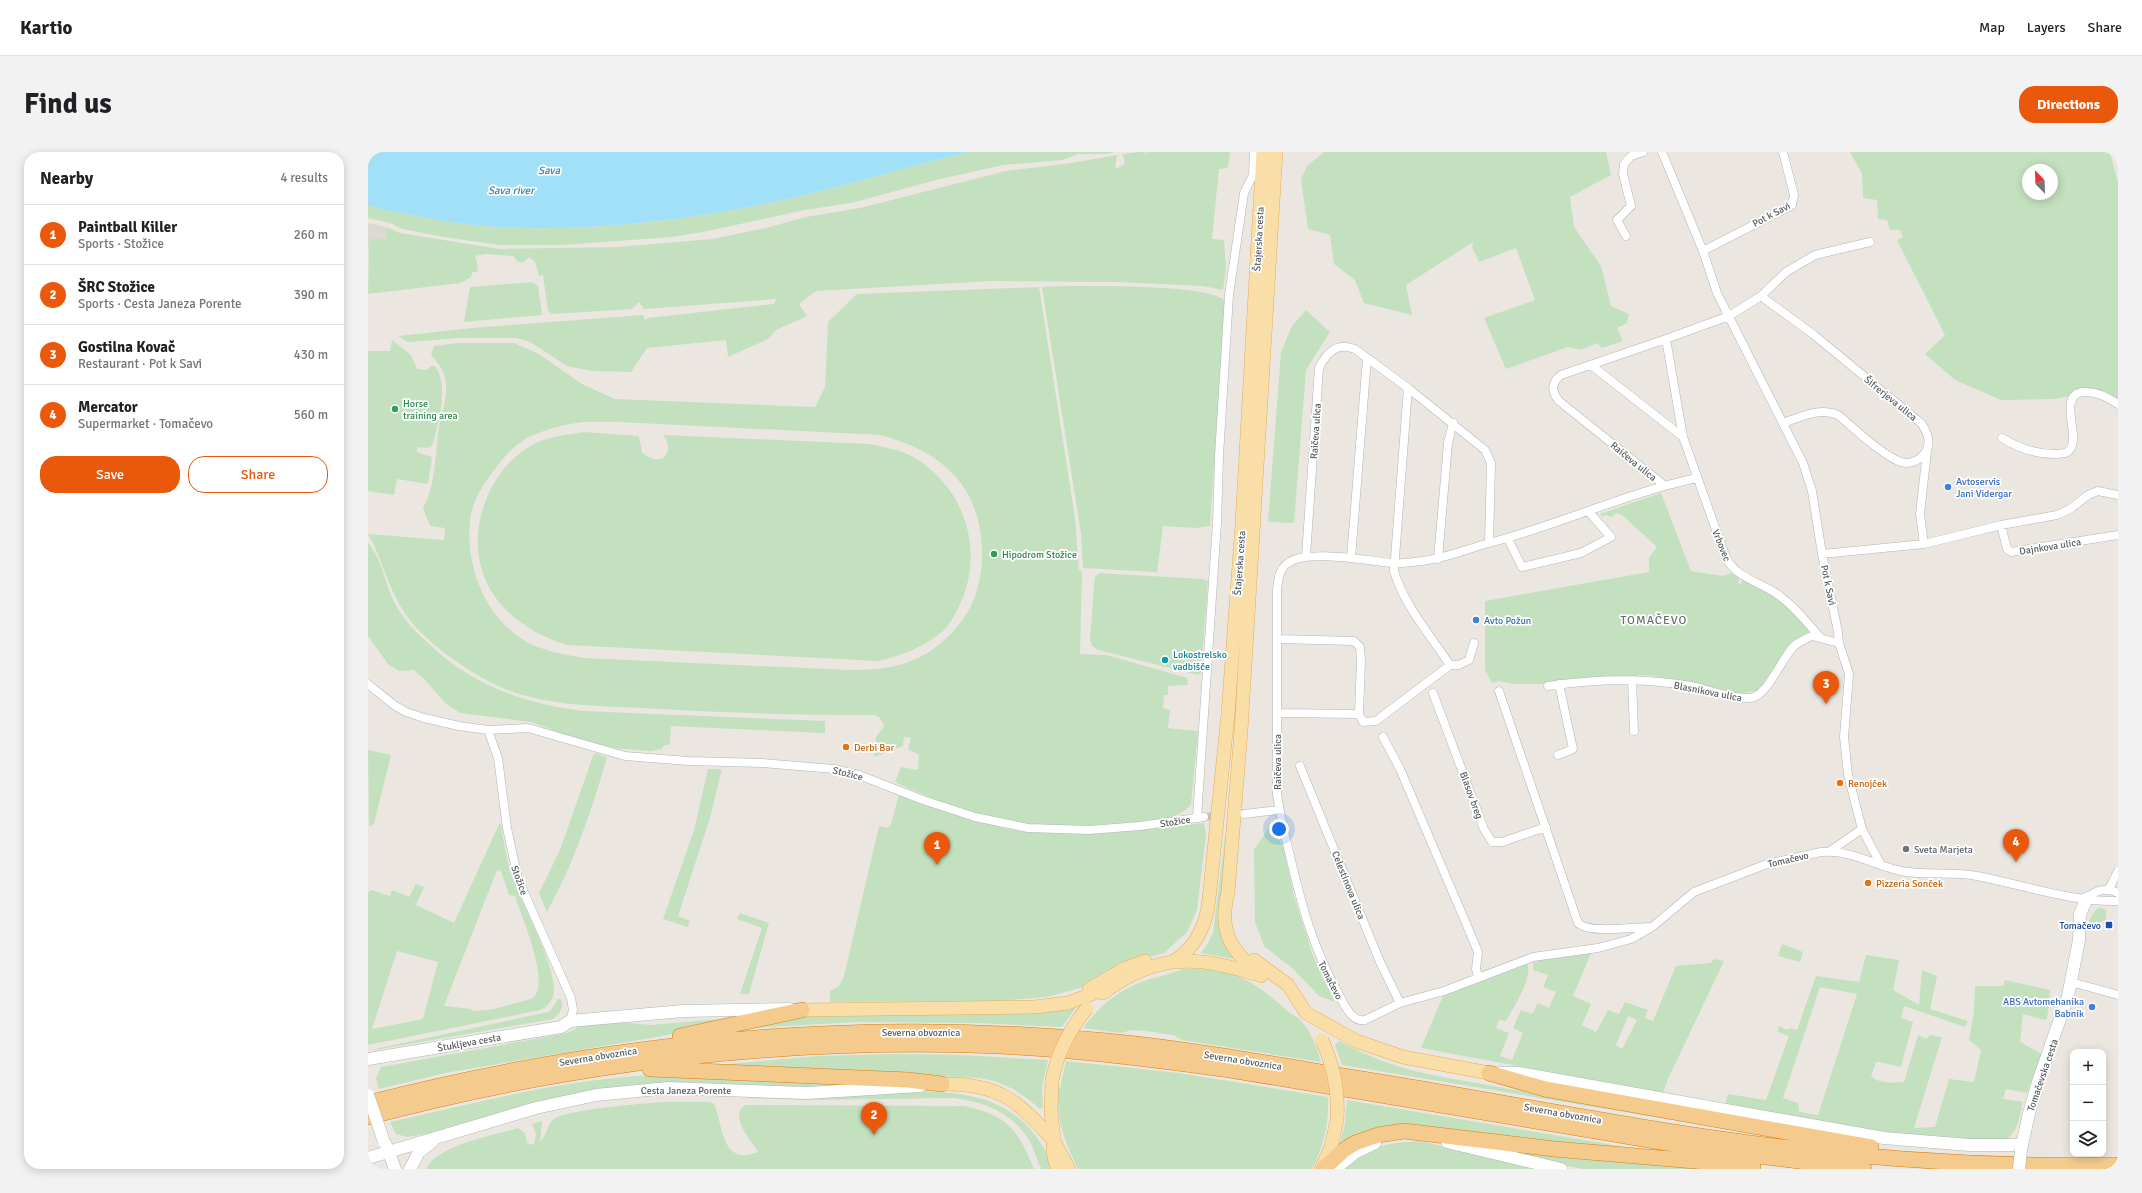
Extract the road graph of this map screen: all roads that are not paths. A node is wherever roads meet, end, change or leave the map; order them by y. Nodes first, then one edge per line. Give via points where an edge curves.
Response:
1 (1254, 152) edge
2 (1263, 152) edge
3 (1276, 152) edge
4 (1643, 152) edge
5 (1662, 152) edge
6 (1783, 152) edge
7 (1264, 166) junction
8 (1626, 236) dead end
9 (1870, 242) dead end
10 (1703, 251) junction
11 (1761, 296) junction
12 (1729, 316) junction
13 (1666, 339) junction
14 (1367, 358) junction
15 (1591, 365) junction
16 (1408, 388) junction
17 (2118, 404) edge
18 (1453, 423) junction
19 (1783, 423) junction
20 (1683, 437) junction
21 (2002, 438) dead end
22 (1927, 451) junction
23 (1697, 478) junction
24 (1664, 485) junction
25 (2118, 495) edge
26 (1590, 512) junction
27 (2001, 525) junction
28 (2118, 536) edge
29 (1508, 539) junction
30 (1489, 543) junction
31 (1924, 544) junction
32 (1822, 554) junction
33 (1306, 556) junction
34 (1351, 558) junction
35 (1438, 559) junction
36 (1394, 564) junction
37 (1820, 637) junction
38 (1278, 639) junction
39 (1474, 643) dead end
40 (1839, 644) junction
41 (1450, 665) junction
42 (1632, 680) junction
43 (368, 684) edge
44 (1559, 684) junction
45 (1548, 686) dead end
46 (1498, 691) dead end
47 (1434, 693) dead end
48 (1277, 713) junction
49 (1359, 714) junction
50 (488, 730) junction
51 (1634, 731) dead end
52 (1383, 737) dead end
53 (1558, 755) dead end
54 (1300, 766) dead end
55 (1279, 810) junction
56 (1244, 814) tunnel mouth
57 (1546, 827) junction
58 (1862, 829) junction
59 (1830, 851) junction
60 (1880, 865) junction
61 (2118, 871) edge
62 (2109, 889) junction
63 (1228, 892) junction
64 (2118, 893) edge
65 (2087, 898) junction
66 (2118, 901) edge
67 (1652, 927) junction
68 (1174, 961) junction
69 (1261, 976) junction
70 (1478, 977) junction
71 (2071, 982) junction
72 (1110, 988) junction
73 (2118, 995) edge
74 (1400, 1003) junction
75 (1019, 1006) junction
76 (802, 1010) junction
77 (1306, 1013) junction
78 (570, 1021) junction
79 (596, 1056) junction
80 (368, 1059) edge
81 (626, 1065) junction
82 (1489, 1073) junction
83 (942, 1084) junction
84 (368, 1095) edge
85 (368, 1103) edge
86 (368, 1117) edge
87 (439, 1136) junction
88 (1054, 1140) junction
89 (386, 1147) junction
90 (2022, 1148) junction
91 (368, 1158) edge
92 (1954, 1163) junction
93 (1818, 1164) junction
94 (2118, 1165) edge
95 (395, 1169) edge
96 (410, 1169) edge
97 (1058, 1169) edge
98 (1069, 1169) edge
99 (1322, 1169) edge
100 (1335, 1169) edge
101 (1561, 1169) edge
102 (1786, 1169) edge
103 (1797, 1169) edge
104 (1864, 1169) edge
105 (2019, 1169) edge

1 - 7 street
2 - 7 main road, Štajerska cesta
3 - 7 main road, Štajerska cesta
4 - 8 street via 1631,156 1624,164 1623,174 1631,206 1617,220
5 - 10 street, Pot k Savi
6 - 10 street, Pot k Savi via 1794,195 1792,205
7 - 50 street, Stožice via 1253,174 1244,193 1229,295 1200,817 1089,830 1028,828 975,817 859,775 834,769 762,762 688,761 625,756 528,728
7 - 63 main road, Štajerska cesta via 1241,731
7 - 68 main road, Štajerska cesta via 1228,714 1209,899 1206,917 1198,936 1186,952
9 - 11 street via 1815,255 1786,272
10 - 12 street, Pot k Savi via 1717,294
11 - 12 street
11 - 22 street, Šifrerjeva ulica via 1814,335 1922,424 1929,437
12 - 13 street
12 - 19 street, Pot k Savi
13 - 15 street
13 - 20 street, Vrbovec
14 - 16 street, Raičeva ulica
14 - 33 street, Raičeva ulica via 1355,349 1340,346 1325,357 1319,368
14 - 34 street
15 - 20 street
15 - 24 street, Raičeva ulica via 1556,379 1552,385 1556,397
16 - 18 street, Raičeva ulica
16 - 36 street
17 - 21 street via 2096,393 2079,393 2071,399 2072,446 2065,453 2031,451
18 - 30 street, Raičeva ulica via 1490,457 1492,477
18 - 35 street via 1448,443
19 - 22 street via 1826,411 1838,415 1901,462 1911,462
19 - 32 street, Pot k Savi via 1803,463 1812,491
20 - 23 street, Vrbovec
22 - 31 street via 1920,514
23 - 24 street, Raičeva ulica
23 - 37 street, Vrbovec via 1730,565 1743,577 1769,588 1783,598
24 - 26 street, Raičeva ulica
25 - 27 street via 2094,493 2057,515
26 - 29 street, Raičeva ulica
26 - 29 street via 1611,537 1581,553 1522,567
27 - 28 street, Dajnkova ulica via 2007,549 2011,552
27 - 31 street
29 - 30 street, Raičeva ulica
30 - 35 street, Raičeva ulica
31 - 32 street
32 - 40 street, Pot k Savi
33 - 34 street, Raičeva ulica
33 - 38 street, Raičeva ulica via 1288,563 1280,573 1277,590
34 - 36 street, Raičeva ulica
35 - 36 street, Raičeva ulica
36 - 41 street via 1398,583
37 - 40 street
37 - 42 street, Blasnikova ulica via 1812,636 1794,646 1767,684 1753,698 1671,683
38 - 48 street, Raičeva ulica
38 - 49 street via 1354,641 1358,644 1361,661
39 - 41 street via 1469,660 1459,665
40 - 58 street, Pot k Savi via 1849,674 1844,737 1846,756 1854,802
41 - 49 street via 1376,721 1363,722
42 - 44 street, Blasnikova ulica
42 - 51 street
43 - 50 street, Stožice via 406,712 424,718
44 - 45 street, Blasnikova ulica
44 - 53 street via 1573,749
46 - 57 street
47 - 57 street, Blasov breg via 1484,829 1492,842 1502,842
48 - 49 street
48 - 55 street, Raičeva ulica
50 - 78 street, Stožice via 498,758 506,828 518,879 571,998 573,1010
52 - 70 street via 1400,769 1478,952
54 - 74 street, Celestinova ulica via 1380,962
55 - 56 street
55 - 74 street, Tomačevo via 1313,941 1346,1008 1362,1021
57 - 67 street via 1580,926 1601,929
58 - 59 street
58 - 60 street, Pot k Savi
59 - 60 street, Tomačevo via 1856,855
59 - 67 street, Tomačevo via 1767,864 1702,888 1687,896
60 - 65 street, Tomačevo via 1906,872 1975,876
61 - 62 street
62 - 64 street
62 - 65 street via 2096,892
63 - 69 main road, Štajerska cesta via 1224,915 1229,939 1243,960
63 - 77 main road, Štajerska cesta via 1232,925 1241,946 1249,956 1288,985
65 - 66 street, Tomačevo
65 - 71 street, Tomačevska cesta via 2089,915 2080,932
67 - 70 street, Tomačevo via 1620,943 1533,957
68 - 69 main road via 1220,963
68 - 72 main road via 1145,970
68 - 75 main road via 1160,959 1142,962 1073,995
69 - 77 main road
70 - 74 street, Tomačevo via 1444,991
71 - 73 street
71 - 90 street, Tomačevska cesta via 2061,1019 2039,1079
72 - 75 main road via 1068,1003
72 - 88 main road, bridge via 1088,1008 1063,1044 1052,1081 1050,1111
75 - 76 main road
76 - 78 street, Štukljeva cesta via 781,1008 683,1011
76 - 79 highway via 675,1037 634,1043
77 - 82 main road via 1336,1031 1378,1050 1416,1060
77 - 99 main road, bridge via 1322,1040 1335,1076 1338,1102 1331,1146
78 - 80 street, Štukljeva cesta via 561,1027
79 - 85 highway, Severna obvoznica via 489,1075
79 - 92 highway, Severna obvoznica via 721,1040 843,1032 952,1032 1048,1036 1231,1058 1645,1127 1778,1146
81 - 83 highway via 649,1069 908,1080
81 - 86 highway, Severna obvoznica via 492,1088
81 - 93 highway, Severna obvoznica via 739,1051 843,1046 970,1045 1058,1050 1230,1070 1652,1141
82 - 90 street via 1520,1073 1884,1138
82 - 92 highway via 1545,1089 1857,1145 1926,1153
83 - 87 street, Cesta Janeza Porente via 829,1093 696,1088 630,1090 557,1103
83 - 88 main road via 974,1085 1005,1095 1024,1109
84 - 89 street, bridge
87 - 89 street, Cesta Janeza Porente
87 - 96 street via 419,1152
88 - 97 main road via 1054,1158
88 - 98 main road
89 - 91 street, Cesta Janeza Porente
89 - 95 street
90 - 105 street, Tomačevska cesta, bridge
92 - 94 highway, Severna obvoznica
93 - 103 highway
93 - 104 highway, Severna obvoznica
99 - 102 highway via 1355,1143 1378,1135 1404,1131 1554,1149
100 - 101 street via 1365,1146 1388,1140 1412,1138 1445,1141

